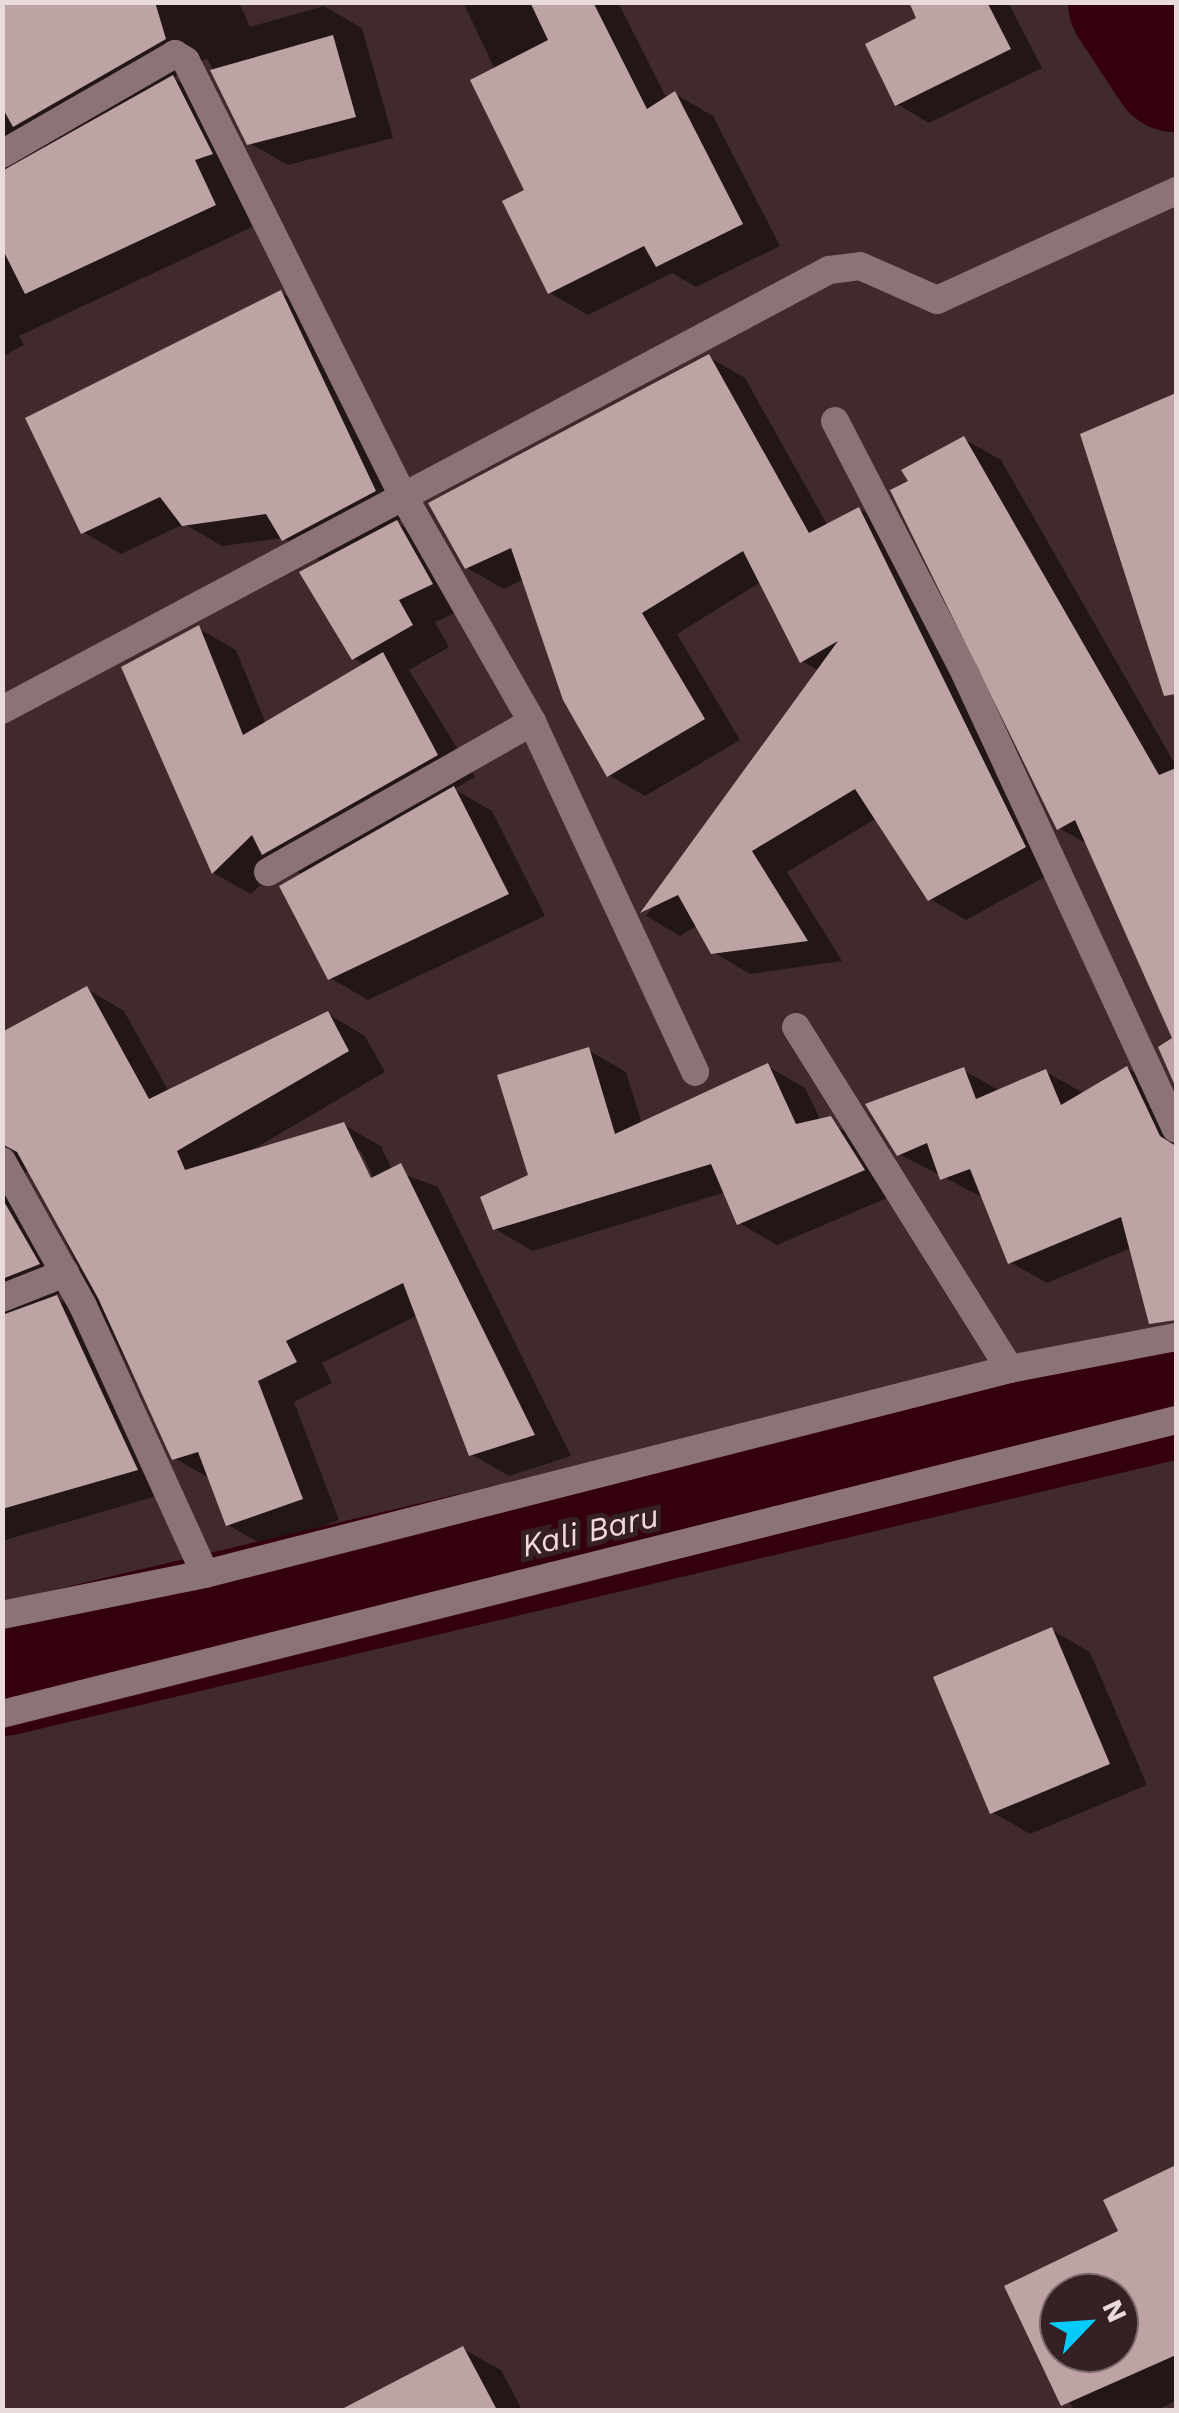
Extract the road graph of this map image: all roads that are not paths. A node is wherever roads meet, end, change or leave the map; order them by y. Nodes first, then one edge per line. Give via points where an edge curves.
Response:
1 (2, 154) edge
2 (1176, 191) edge
3 (836, 421) dead end
4 (401, 492) junction
5 (2, 710) edge
6 (532, 722) junction
7 (268, 872) dead end
8 (796, 1027) dead end
9 (695, 1072) dead end
10 (1176, 1130) edge
11 (2, 1162) edge
12 (65, 1273) junction
13 (2, 1298) edge
14 (1176, 1338) edge
15 (1010, 1368) junction
16 (1176, 1420) edge
17 (205, 1574) junction
18 (2, 1615) edge
19 (2, 1714) edge

1 - 4 street via 181,55
2 - 4 street via 937,300 860,266 829,270
3 - 10 street via 965,673
4 - 5 street
4 - 6 street
6 - 7 street
6 - 9 street
8 - 15 street
11 - 12 street
12 - 13 street
12 - 17 street
14 - 15 street
15 - 17 street
16 - 19 street
17 - 18 street

